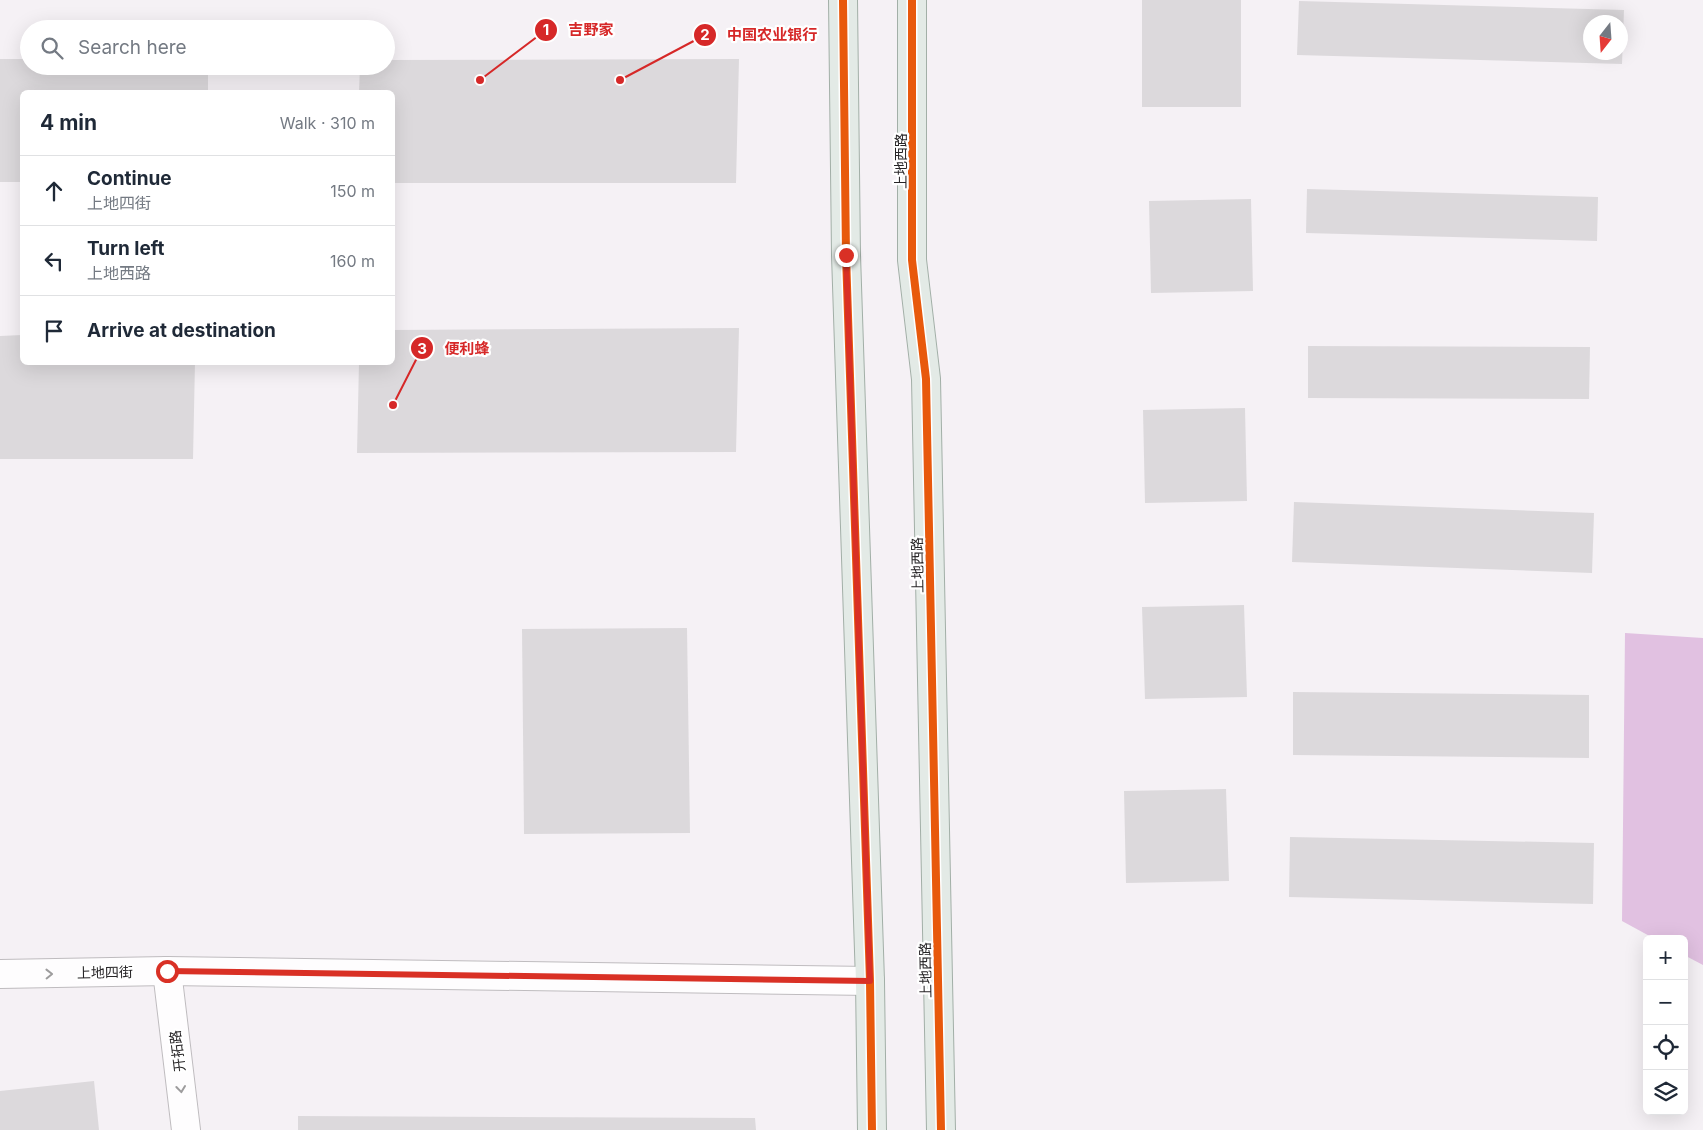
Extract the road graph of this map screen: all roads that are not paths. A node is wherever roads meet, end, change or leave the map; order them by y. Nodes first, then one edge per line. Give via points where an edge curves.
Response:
1 (843, 0) edge
2 (912, 0) edge
3 (167, 971) junction
4 (0, 974) edge
5 (870, 981) junction
6 (186, 1130) edge
7 (872, 1130) edge
8 (941, 1130) edge

1 - 5 main road via 846,255
2 - 8 main road, 上地西路 via 912,260 926,379
4 -> 3 street, 上地四街
3 - 5 street, 上地四街
3 -> 6 street, 开拓路
5 - 7 main road

